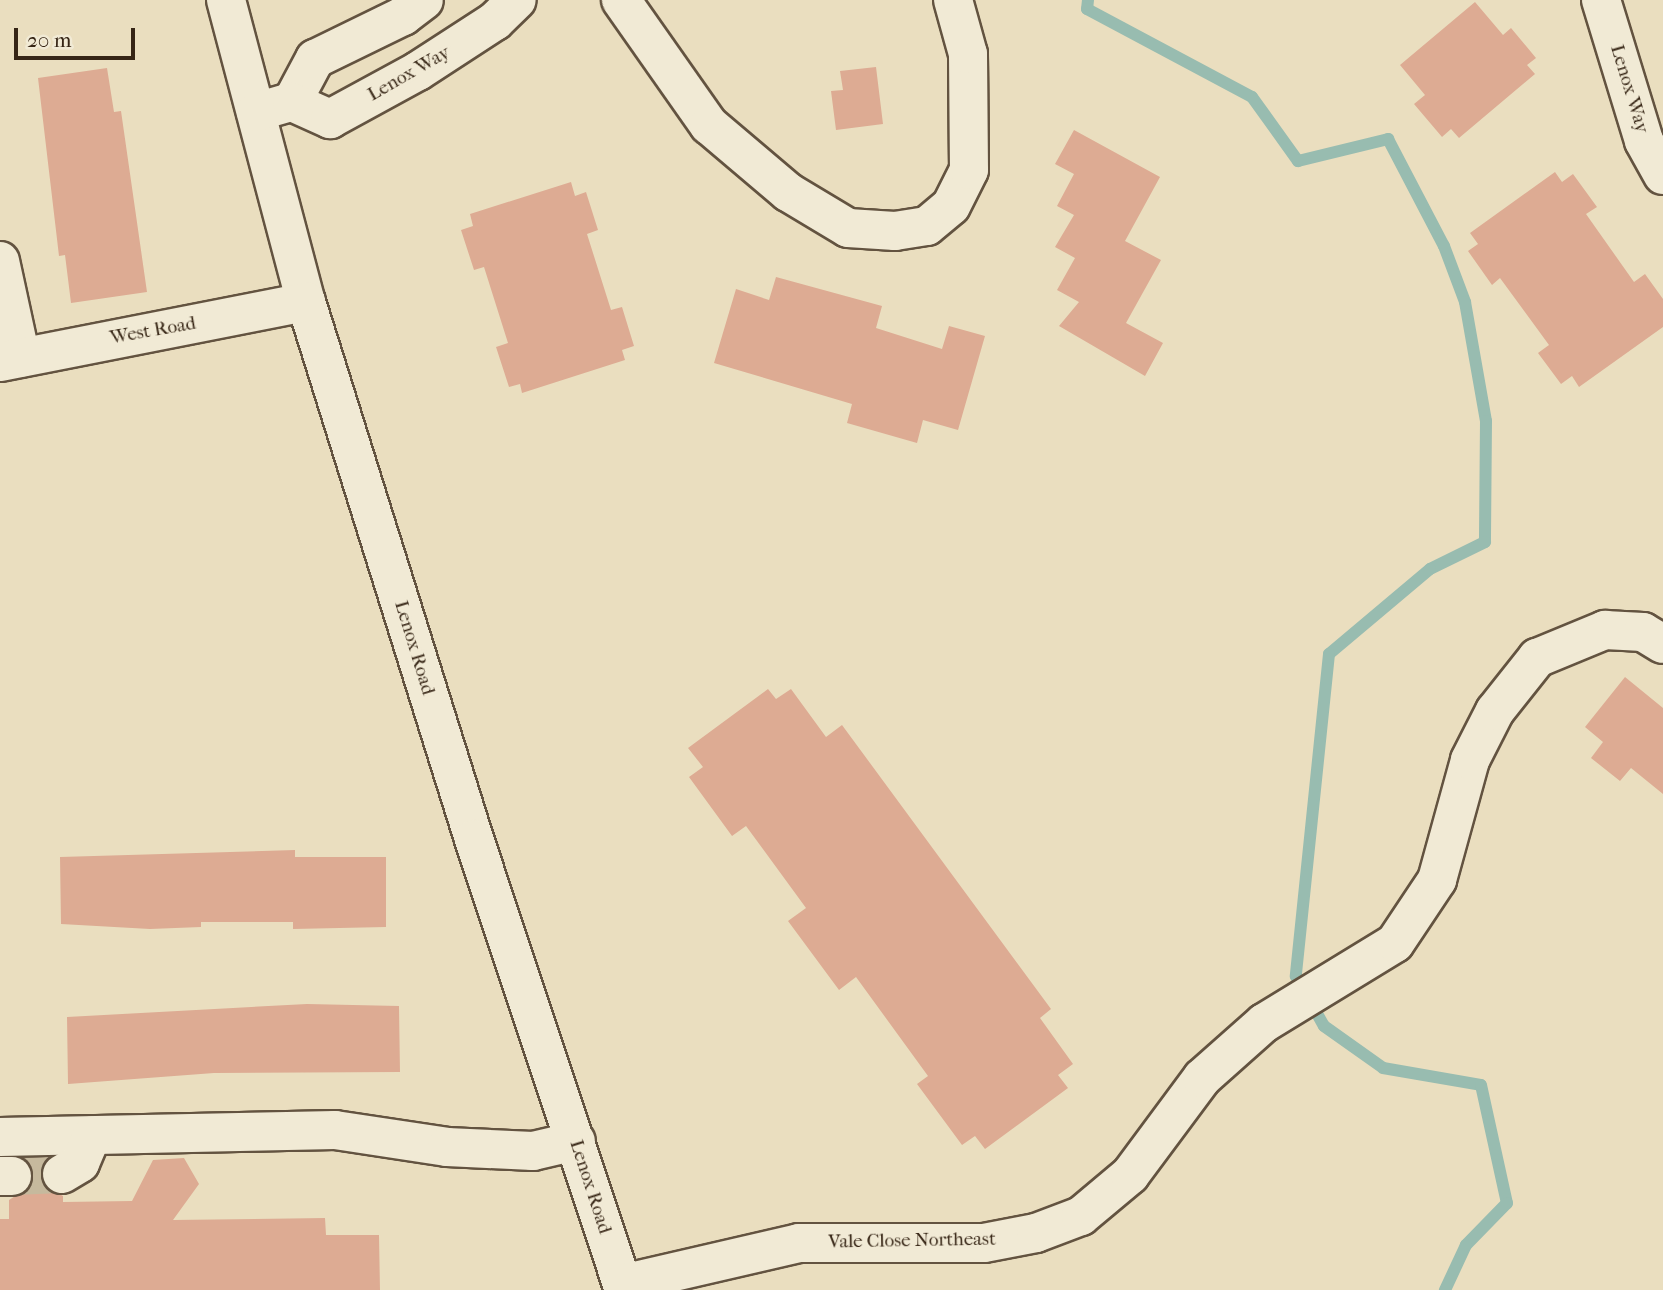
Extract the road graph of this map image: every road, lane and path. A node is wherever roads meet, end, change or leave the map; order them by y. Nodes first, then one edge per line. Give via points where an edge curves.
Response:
1 (226, 0) edge
2 (517, 0) edge
3 (621, 0) edge
4 (953, 0) edge
5 (1601, 0) edge
6 (414, 8) edge
7 (430, 63) junction
8 (292, 102) junction
9 (256, 112) junction
10 (1663, 175) edge
11 (0, 261) edge
12 (306, 302) junction
13 (10, 360) edge
14 (1663, 644) edge
15 (92, 1135) junction
16 (0, 1138) edge
17 (576, 1142) junction
18 (62, 1174) tunnel mouth
19 (623, 1287) edge

1 - 9 street, Lenox Road
2 - 7 street, Lenox Way via 495,21
3 - 4 street via 719,134 788,192 848,228 895,231 927,226 951,206 969,170 968,54
5 - 10 street, Lenox Way via 1644,141
6 - 7 street
6 - 8 street via 315,59
7 - 8 street, Lenox Way via 330,119
8 - 9 street
9 - 12 street, Lenox Road
11 - 13 street
12 - 13 street, West Road
12 - 17 street, Lenox Road via 474,839
14 - 19 street, Vale Close Northeast via 1643,632 1605,630 1537,659 1495,711 1470,760 1437,880 1395,943 1342,980 1273,1017 1202,1078 1130,1175 1081,1216 1036,1233 984,1243 799,1243
15 - 16 street
15 - 17 street via 335,1130 447,1147 533,1151
15 - 18 street via 80,1163
17 - 19 street, Lenox Road

